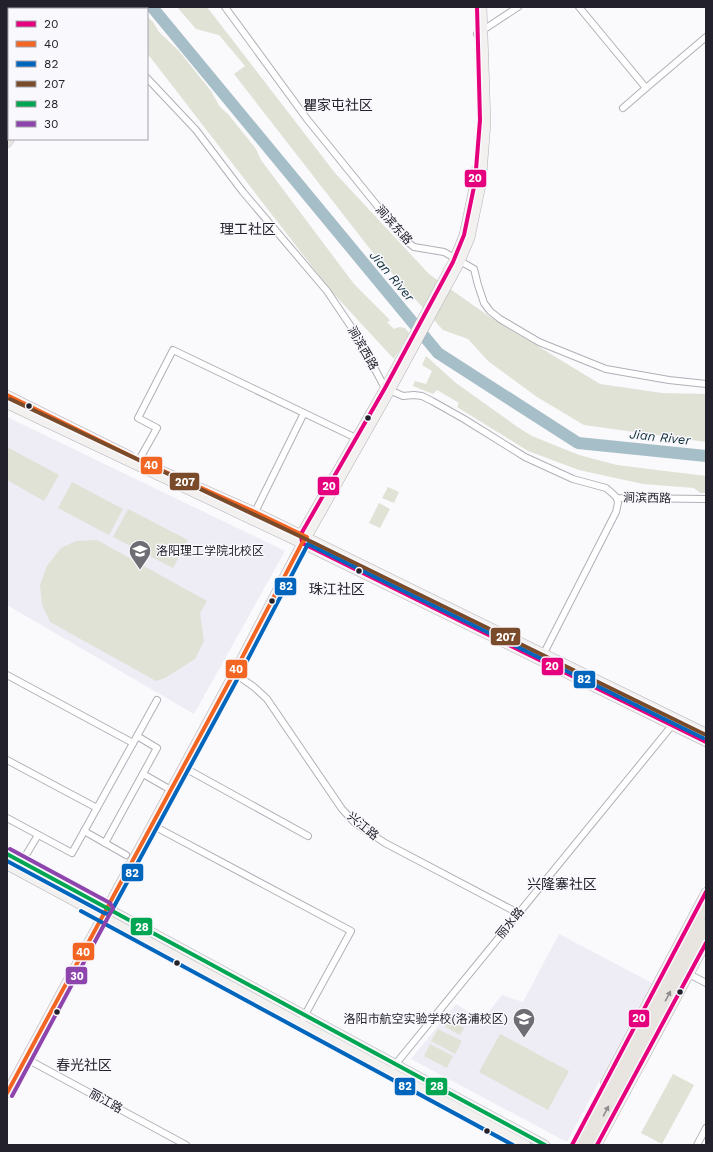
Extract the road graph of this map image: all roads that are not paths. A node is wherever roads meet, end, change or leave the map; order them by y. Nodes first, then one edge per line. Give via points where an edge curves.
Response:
1 (225, 7) edge
2 (476, 7) edge
3 (482, 7) edge
4 (518, 7) edge
5 (579, 7) edge
6 (480, 32) junction
7 (706, 37) edge
8 (148, 79) edge
9 (646, 88) junction
10 (623, 108) dead end
11 (456, 261) junction
12 (706, 384) edge
13 (388, 389) junction
14 (7, 395) edge
15 (7, 404) edge
16 (304, 413) junction
17 (356, 438) junction
18 (139, 460) junction
19 (617, 498) junction
20 (706, 499) edge
21 (255, 512) junction
22 (303, 538) junction
23 (544, 653) junction
24 (234, 673) junction
25 (7, 675) edge
26 (157, 700) dead end
27 (675, 722) junction
28 (706, 733) edge
29 (137, 736) junction
30 (706, 742) edge
31 (133, 743) junction
32 (7, 760) edge
33 (183, 767) junction
34 (143, 774) junction
35 (171, 790) junction
36 (97, 808) junction
37 (7, 818) edge
38 (152, 825) junction
39 (84, 831) junction
40 (38, 835) junction
41 (308, 836) dead end
42 (105, 843) junction
43 (7, 854) edge
44 (126, 855) dead end
45 (22, 862) junction
46 (7, 865) edge
47 (17, 870) junction
48 (706, 892) edge
49 (706, 906) edge
50 (105, 912) junction
51 (518, 913) junction
52 (706, 925) edge
53 (706, 943) edge
54 (689, 974) junction
55 (706, 983) edge
56 (305, 1015) junction
57 (300, 1024) junction
58 (25, 1058) junction
59 (396, 1064) junction
60 (390, 1072) junction
61 (7, 1093) edge
62 (706, 1128) edge
63 (186, 1145) edge
64 (526, 1145) edge
65 (545, 1145) edge
66 (572, 1145) edge
67 (577, 1145) edge
68 (588, 1145) edge
69 (597, 1145) edge
70 (697, 1145) edge

1 - 11 street, 涧滨东路 via 307,119 405,240 414,247 444,252
2 - 6 main road
3 - 6 main road
4 - 6 street
5 - 9 street
6 - 11 main road via 480,120 475,182
7 - 9 street
8 - 13 street, 涧滨西路 via 196,130 243,192 327,292 356,334
9 - 10 street
11 - 12 street, 涧滨东路 via 474,269 484,303 490,312 539,342 606,369
11 - 13 main road
13 - 17 main road
13 - 19 street, 涧滨西路 via 403,396 422,396 525,456 573,479 606,488
13 - 22 main road
14 - 18 main road
15 - 22 main road
16 - 17 street
16 - 18 street via 173,350 138,418 157,428
16 - 21 street
17 - 22 main road
18 - 21 main road
19 - 20 street, 涧滨西路
19 - 23 street via 616,512
21 - 22 main road
22 - 23 main road
22 - 24 main road
22 - 27 main road
23 - 27 main road
24 - 33 main road
24 - 51 street, 兴江路 via 267,699 342,810 355,824 385,843
25 - 31 street
26 - 29 street
27 - 28 main road
27 - 30 main road
27 - 51 street, 丽水路
29 - 31 street
29 - 34 street via 157,748
31 - 36 street
32 - 36 street
33 - 35 main road
33 - 41 street
34 - 35 street
34 - 42 street
35 - 38 main road
36 - 39 street
37 - 40 street
38 - 50 main road
38 - 56 street via 351,931
39 - 40 street via 72,853
39 - 42 street
40 - 45 street
42 - 44 street
43 - 45 main road
45 - 47 street
45 - 50 main road
46 - 47 main road
47 - 50 main road
48 - 66 main road
49 - 67 main road
50 - 56 main road
50 - 57 main road
50 - 58 main road
51 - 59 street, 丽水路
68 -> 52 main road
53 - 54 main road
54 - 55 street
54 - 69 main road
56 - 57 street
56 - 59 main road
57 - 60 main road
58 - 61 main road
58 - 63 street, 丽江路
59 - 60 street, 丽水路
59 - 65 main road
60 - 64 main road
62 - 70 street

